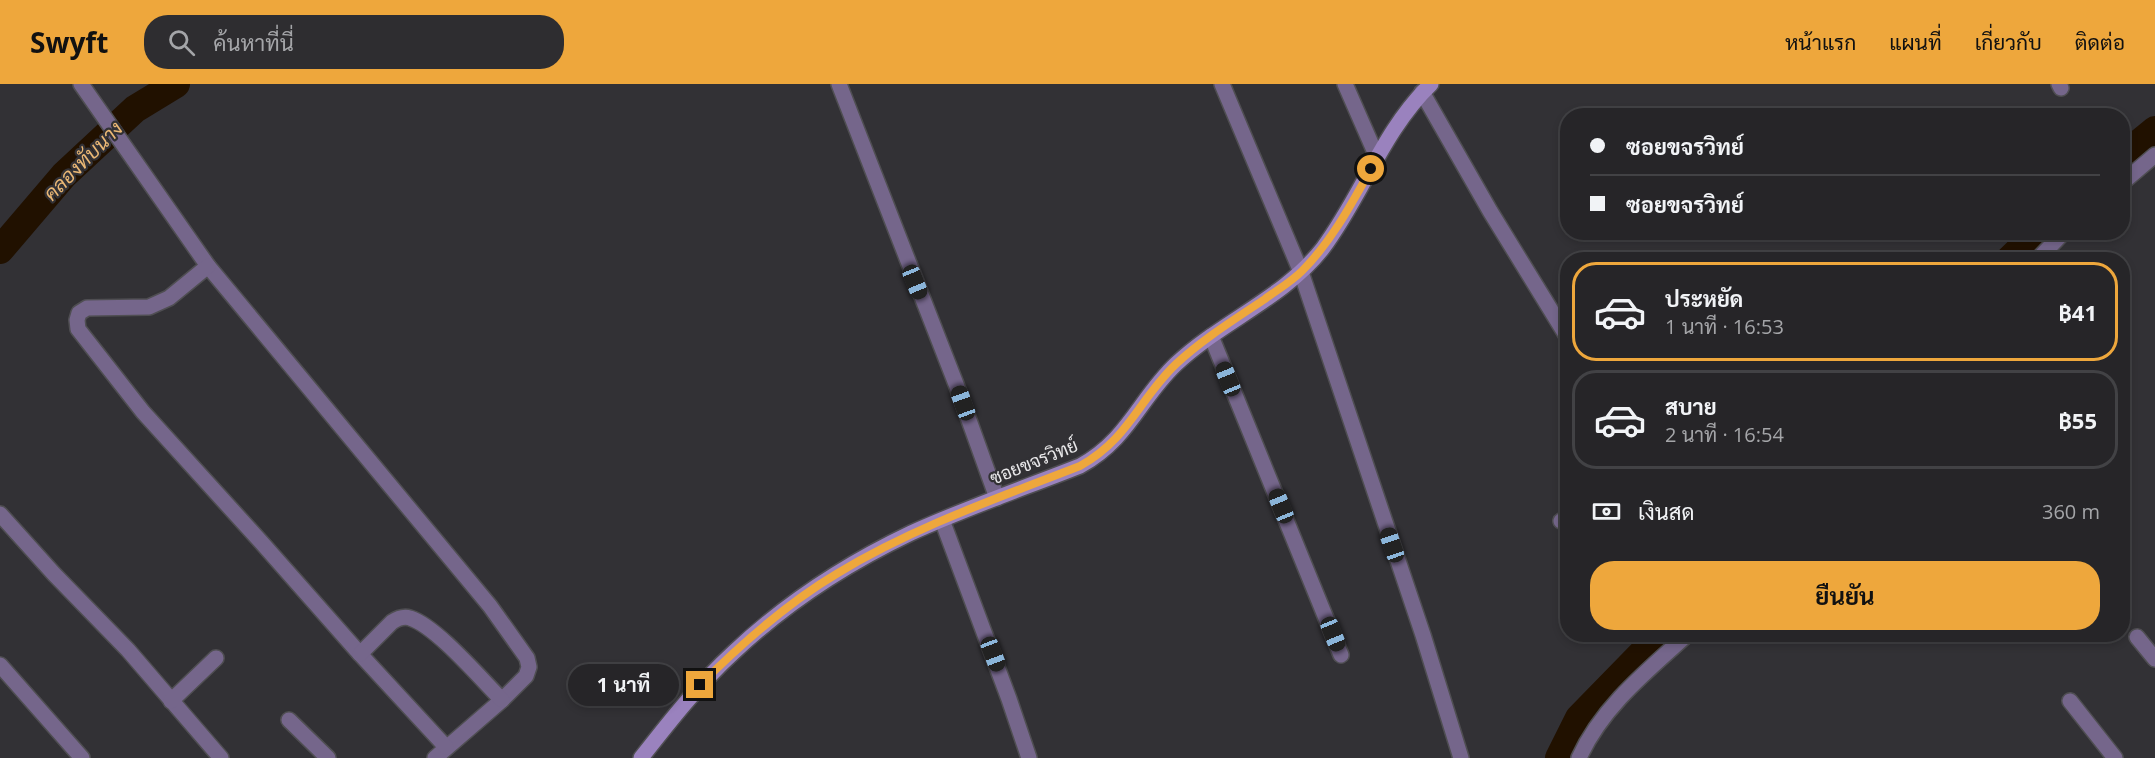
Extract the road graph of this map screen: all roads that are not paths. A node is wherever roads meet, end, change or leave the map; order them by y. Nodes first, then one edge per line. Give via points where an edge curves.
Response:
1 (81, 84) edge
2 (840, 84) edge
3 (1222, 84) edge
4 (1345, 84) edge
5 (1427, 88) edge
6 (2155, 155) edge
7 (1377, 157) junction
8 (2130, 176) edge
9 (2056, 240) edge
10 (2045, 252) edge
11 (207, 266) junction
12 (1301, 272) junction
13 (1560, 323) edge
14 (1211, 336) junction
15 (997, 498) junction
16 (0, 514) edge
17 (942, 520) junction
18 (2137, 637) dead end
19 (1679, 642) edge
20 (360, 654) junction
21 (1341, 655) dead end
22 (216, 658) dead end
23 (2155, 659) edge
24 (0, 665) edge
25 (502, 700) junction
26 (171, 701) junction
27 (2070, 701) dead end
28 (289, 720) dead end
29 (446, 747) junction
30 (82, 758) edge
31 (221, 758) edge
32 (328, 758) edge
33 (435, 758) edge
34 (641, 758) edge
35 (1029, 758) edge
36 (1461, 758) edge
37 (1579, 758) edge
38 (2115, 758) edge

1 - 11 street
2 - 15 street
3 - 12 street
4 - 7 street
5 - 7 street, ซอยขจรวิทย์
5 - 13 street via 1490,211
6 - 8 street
7 - 12 street, ซอยขจรวิทย์ via 1340,224
9 - 10 street
11 - 20 street via 169,298 149,307 87,309 79,313 78,329 142,412
11 - 25 street via 521,647 529,667 526,676
12 - 14 street, ซอยขจรวิทย์
12 - 36 street
14 - 15 street, ซอยขจรวิทย์ via 1177,363 1120,435 1097,457
14 - 21 street
15 - 17 street, ซอยขจรวิทย์
16 - 26 street
17 - 34 street, ซอยขจรวิทย์ via 837,573 771,620 700,685
17 - 35 street
18 - 23 street
19 - 37 street via 1615,704 1592,731
20 - 25 street via 392,622 408,617 434,632
20 - 29 street
22 - 26 street
24 - 30 street
25 - 29 street
26 - 31 street
27 - 38 street
28 - 32 street
29 - 33 street

